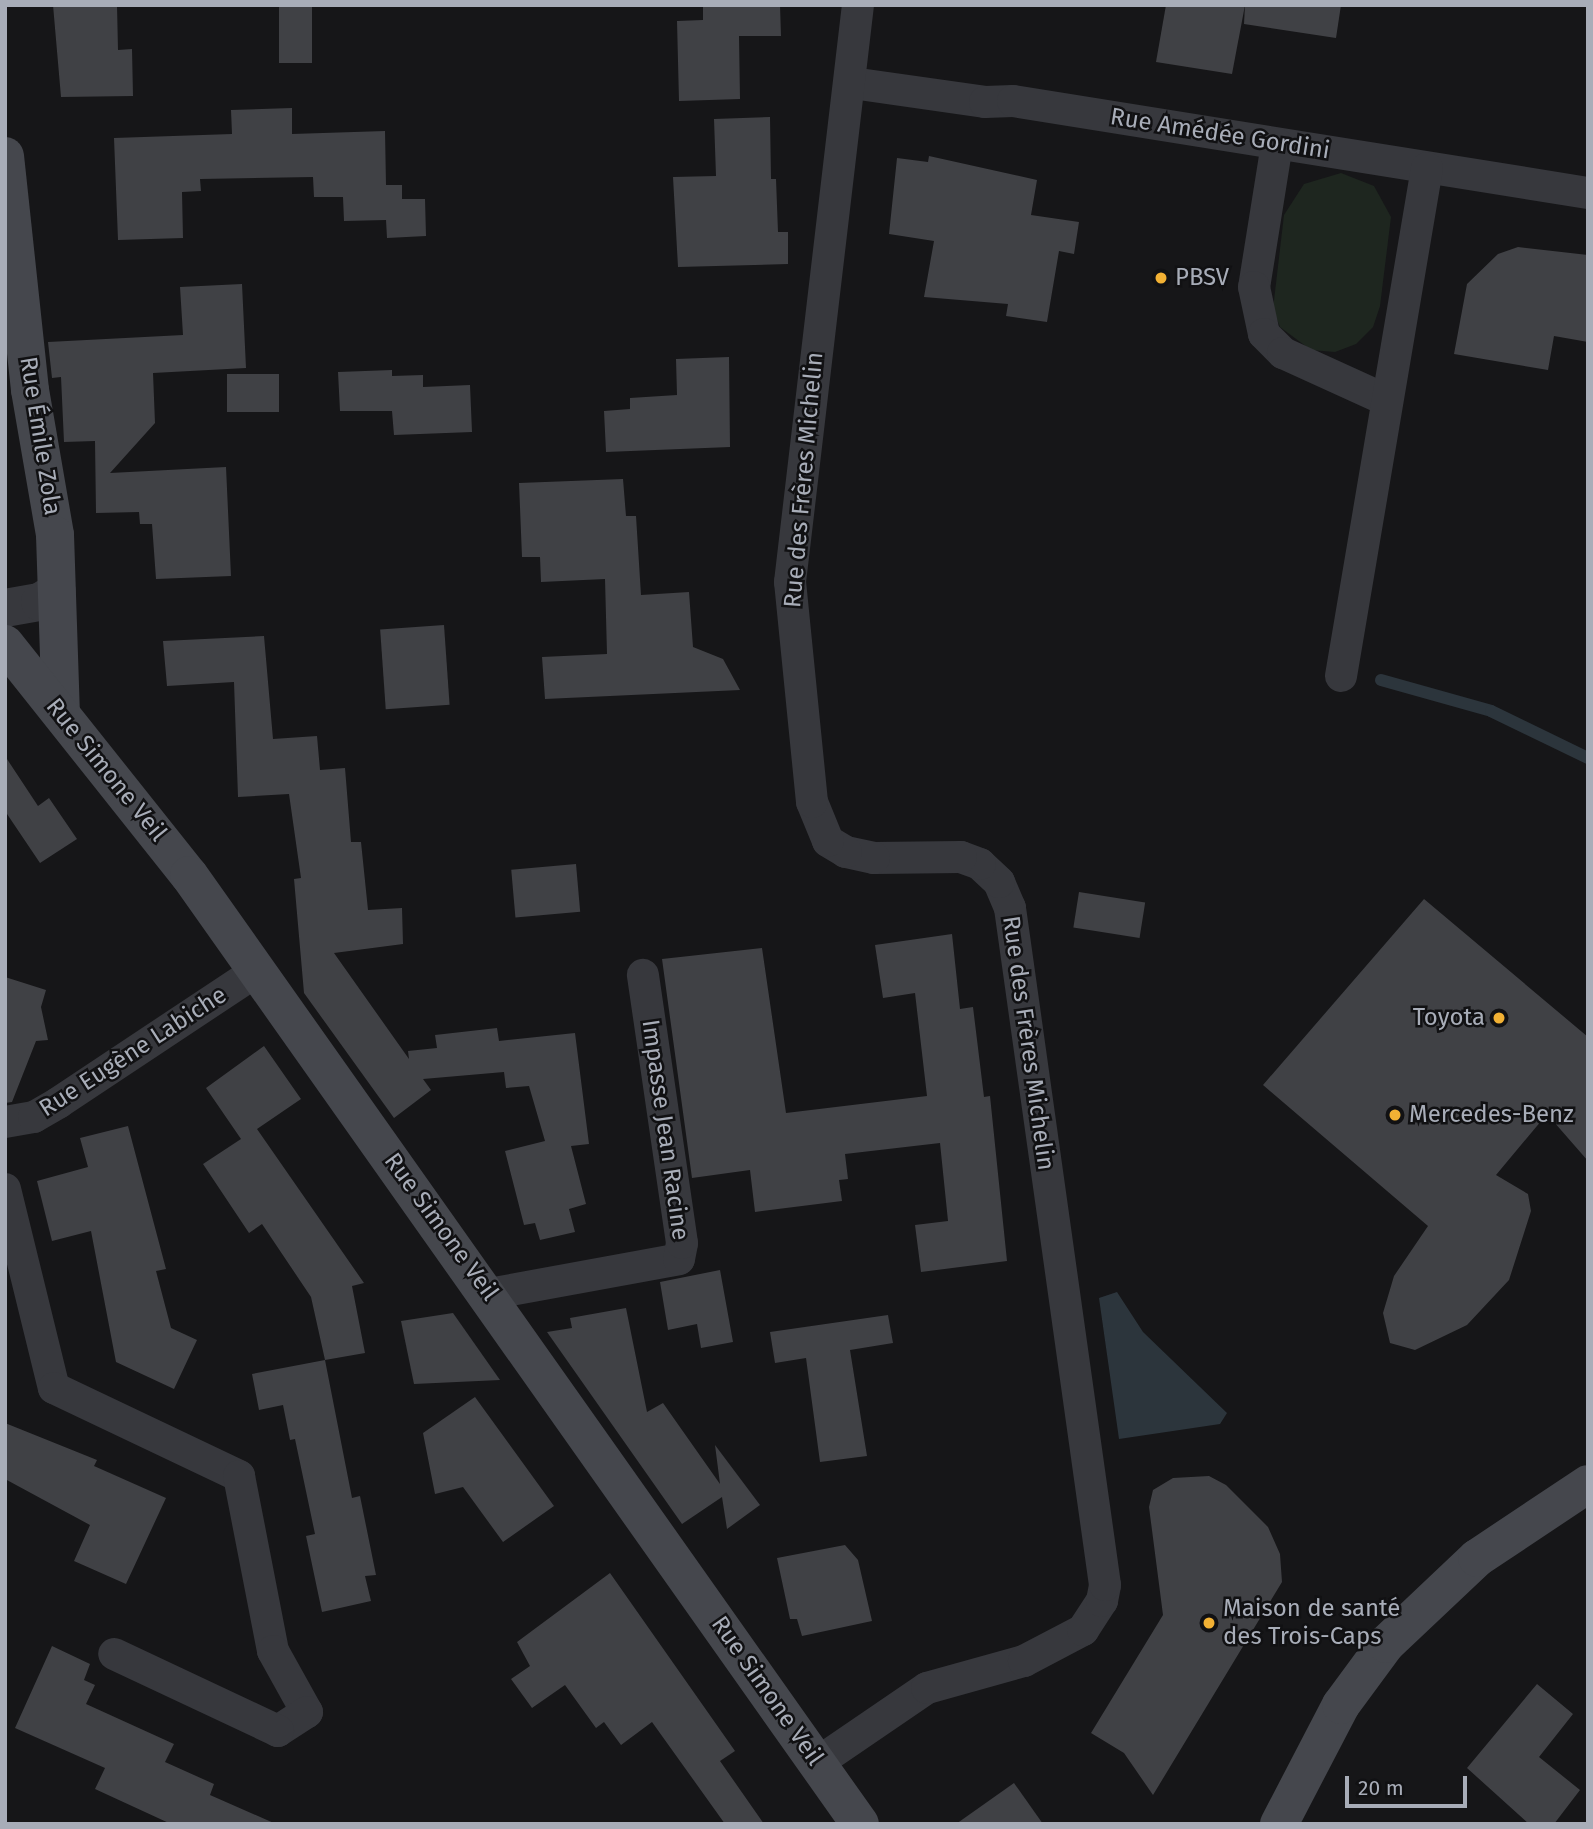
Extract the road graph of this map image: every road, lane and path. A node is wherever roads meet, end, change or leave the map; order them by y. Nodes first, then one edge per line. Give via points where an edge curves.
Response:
1 (858, 5) edge
2 (852, 83) junction
3 (1278, 144) junction
4 (5, 156) edge
5 (1427, 168) junction
6 (1588, 193) edge
7 (1384, 399) junction
8 (57, 591) junction
9 (5, 608) edge
10 (5, 644) edge
11 (1341, 676) dead end
12 (61, 712) junction
13 (257, 971) junction
14 (643, 975) dead end
15 (5, 1122) edge
16 (5, 1189) edge
17 (489, 1294) junction
18 (1588, 1484) edge
19 (114, 1654) dead end
20 (817, 1763) junction
21 (860, 1824) edge
22 (1279, 1824) edge

1 - 2 street, Rue des Frères Michelin
2 - 3 street, Rue Amédée Gordini via 1066,109
2 - 20 street, Rue des Frères Michelin via 839,135 790,582 812,802 823,833 846,852 874,858 961,857 979,864 999,882 1010,908 1105,1585 1102,1601 1083,1630 1024,1661 927,1688
3 - 5 street, Rue Amédée Gordini
3 - 7 street via 1254,287 1264,334 1283,354
4 - 8 main road, Rue Émile Zola via 30,390 55,535
5 - 6 street, Rue Amédée Gordini
5 - 7 street
7 - 11 street
8 - 9 street via 40,602
8 - 12 main road, Rue Émile Zola
10 - 12 main road, Rue Simone Veil
12 - 13 main road, Rue Simone Veil
13 - 15 street, Rue Eugène Labiche via 58,1104 34,1117
13 - 17 main road, Rue Simone Veil
14 - 17 street, Impasse Jean Racine via 682,1243 679,1259
16 - 19 street via 54,1388 239,1476 273,1651 307,1712 278,1731
17 - 20 main road, Rue Simone Veil
18 - 22 main road via 1477,1558 1386,1644 1341,1704
20 - 21 main road, Rue Simone Veil

